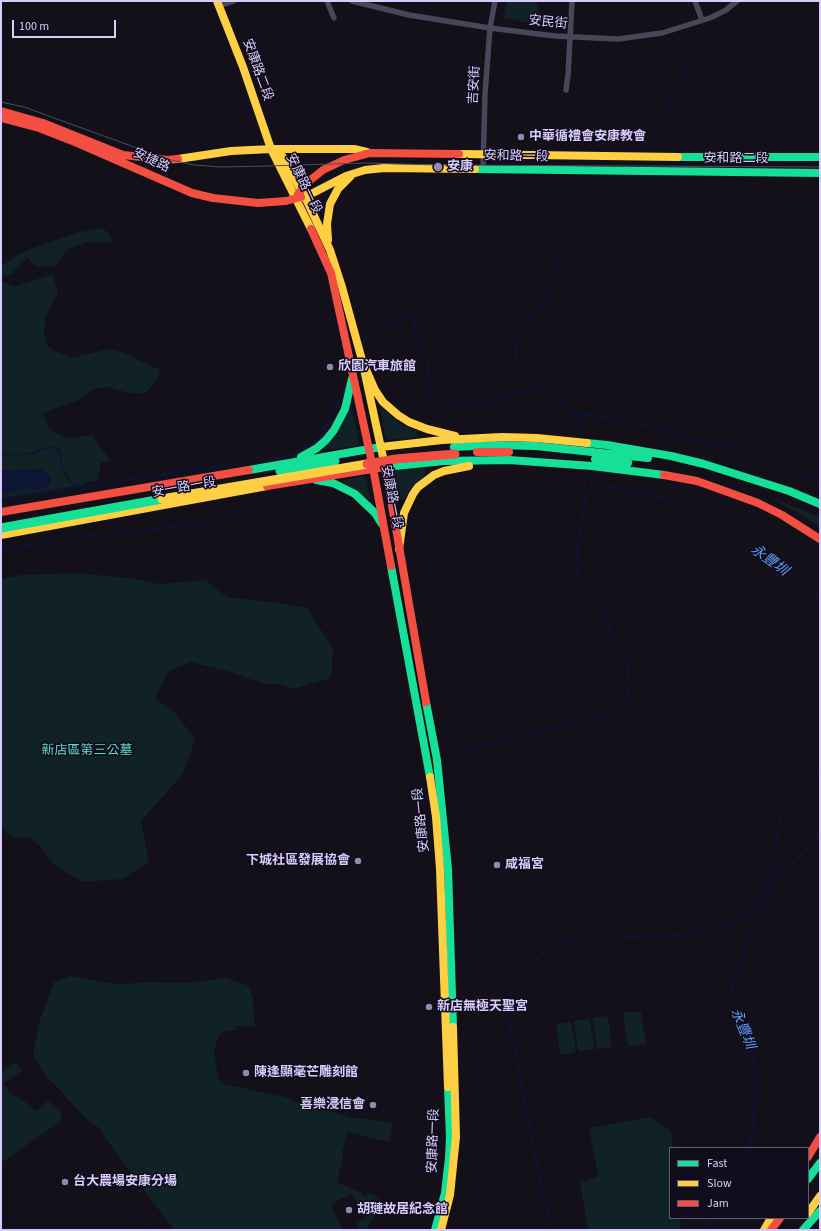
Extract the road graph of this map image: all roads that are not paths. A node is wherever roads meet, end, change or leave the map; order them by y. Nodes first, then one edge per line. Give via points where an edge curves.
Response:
1 (234, 1) edge
2 (327, 1) edge
3 (352, 1) edge
4 (495, 1) edge
5 (572, 1) edge
6 (695, 1) edge
7 (737, 1) edge
8 (218, 3) edge
9 (334, 18) dead end
10 (702, 20) junction
11 (490, 28) junction
12 (570, 37) junction
13 (566, 90) dead end
14 (1, 111) edge
15 (1, 118) edge
16 (272, 149) junction
17 (103, 151) junction
18 (370, 153) junction
19 (483, 155) junction
20 (656, 157) joint
21 (820, 157) edge
22 (483, 170) junction
23 (356, 172) junction
24 (651, 172) joint
25 (820, 173) edge
26 (303, 193) junction
27 (295, 198) junction
28 (330, 250) junction
29 (362, 360) junction
30 (353, 374) junction
31 (477, 438) junction
32 (381, 446) junction
33 (369, 448) junction
34 (454, 450) junction
35 (509, 460) junction
36 (294, 461) junction
37 (704, 464) junction
38 (385, 467) junction
39 (373, 468) junction
40 (245, 470) junction
41 (308, 479) junction
42 (697, 481) junction
43 (248, 489) junction
44 (820, 504) edge
45 (1, 512) edge
46 (1, 521) edge
47 (1, 528) edge
48 (384, 528) junction
49 (1, 535) edge
50 (820, 539) edge
51 (399, 549) junction
52 (820, 1137) edge
53 (809, 1155) edge
54 (820, 1163) edge
55 (809, 1178) edge
56 (820, 1196) edge
57 (820, 1211) edge
58 (809, 1212) edge
59 (770, 1219) edge
60 (779, 1219) edge
61 (803, 1219) edge
62 (435, 1230) edge
63 (441, 1230) edge
64 (764, 1230) edge
65 (772, 1230) edge
66 (796, 1230) edge
67 (804, 1230) edge

1 - 8 street
2 - 9 street
3 - 11 street, 安民街 via 409,15
4 - 11 street, 吉安街
5 - 12 street
6 - 10 street
7 - 10 street, 安民街 via 726,10
8 - 16 main road, 安康路二段
10 - 12 street, 安民街 via 662,33 618,39
11 - 12 street, 安民街
11 - 19 street, 吉安街
12 - 13 street
14 - 17 main road, 安捷路 via 43,123
15 - 17 main road, 安捷路 via 39,128
16 - 17 main road, 安捷路 via 231,151 167,160
16 - 18 main road, 安和路一段 via 354,149
16 - 26 main road, 安康路一段 via 283,157
16 - 27 main road, 安康路一段
17 - 27 main road, 安捷路 via 170,185 192,193 258,203 284,202
18 - 19 main road, 安和路一段
18 - 26 main road, 安和路一段 via 333,164 315,176
19 - 20 main road, 安和路一段
19 - 22 street, 吉安街
20 - 21 main road, 安和路二段
22 - 23 main road, 安和路一段 via 384,168
22 - 24 main road, 安和路一段
23 - 26 main road, 安和路一段 via 318,191
23 - 28 main road via 344,182 330,204 327,235
24 - 25 main road, 安和路二段
26 - 27 main road, 安和路一段
26 - 28 main road, 安康路一段
27 - 30 main road, 安康路一段 via 331,273
28 - 29 main road, 安康路一段
29 - 31 main road via 374,390 398,415 427,429 460,437
29 - 32 main road, 安康路一段
30 - 33 main road, 安康路一段
30 - 36 main road via 349,398 334,430 317,448
31 - 32 main road, 安一路一段
31 - 37 main road via 521,437 564,440 637,449
32 - 33 main road, 安一路一段
32 - 38 main road, 安康路一段
33 - 36 main road, 安一路一段
33 - 39 main road, 安康路一段
34 - 37 main road via 492,445 536,446 628,455 682,464
34 - 42 main road via 582,457 679,472
34 - 46 main road, bridge via 388,453
34 - 47 main road, bridge
35 - 38 main road, 安一路一段 via 444,461
35 - 42 main road via 592,466
35 - 51 main road via 458,467 425,481 413,494 404,513
36 - 40 main road, 安一路一段
37 - 44 main road via 734,472
38 - 39 main road, 安一路一段
38 - 51 main road, 安康路一段
39 - 41 main road, 安一路一段
39 - 48 main road, 安康路一段
40 - 43 main road
40 - 45 main road, 安一路一段
41 - 43 main road, 安一路一段
41 - 48 main road via 333,483 355,494 375,513
42 - 50 main road via 758,503
43 - 49 main road, 安一路一段
48 - 62 main road, 安康路一段 via 428,761 436,817 450,1137 444,1192
51 - 63 main road, 安康路一段 via 437,760 448,870 456,1137 450,1195
52 - 53 main road
54 - 55 main road
56 - 58 main road
57 - 67 main road
59 - 64 main road
60 - 65 main road
61 - 66 main road

